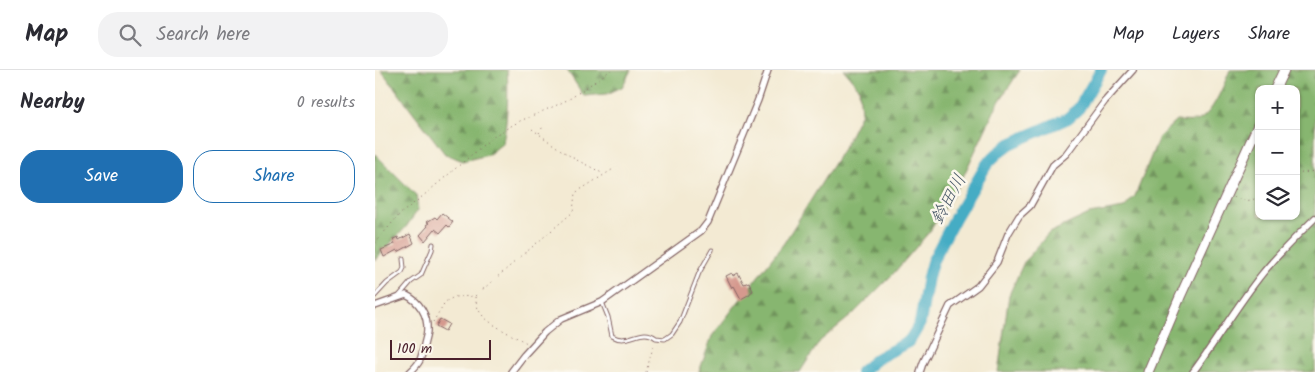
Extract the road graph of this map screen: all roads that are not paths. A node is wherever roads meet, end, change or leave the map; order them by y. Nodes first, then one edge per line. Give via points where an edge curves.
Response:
1 (768, 70) edge
2 (1133, 70) edge
3 (1284, 70) edge
4 (1277, 85) edge
5 (1256, 130) edge
6 (1315, 218) edge
7 (433, 244) dead end
8 (712, 250) dead end
9 (403, 259) dead end
10 (375, 296) edge
11 (397, 298) junction
12 (602, 302) junction
13 (375, 306) edge
14 (410, 372) edge
15 (511, 372) edge
16 (920, 372) edge
17 (1148, 372) edge
18 (1193, 372) edge

1 - 12 street via 708,222 701,231
2 - 16 street via 1105,101 1066,154 1053,165 1030,206 1011,228 997,262 978,286 950,306
3 - 4 street
5 - 17 street
6 - 18 street via 1261,274
7 - 11 lane via 421,275
8 - 12 lane via 699,273 680,322 665,339 645,333 619,340 613,336
9 - 10 lane via 402,272
11 - 13 street
11 - 14 street via 406,295 415,300 427,325 421,359
12 - 15 street via 561,319 545,332

